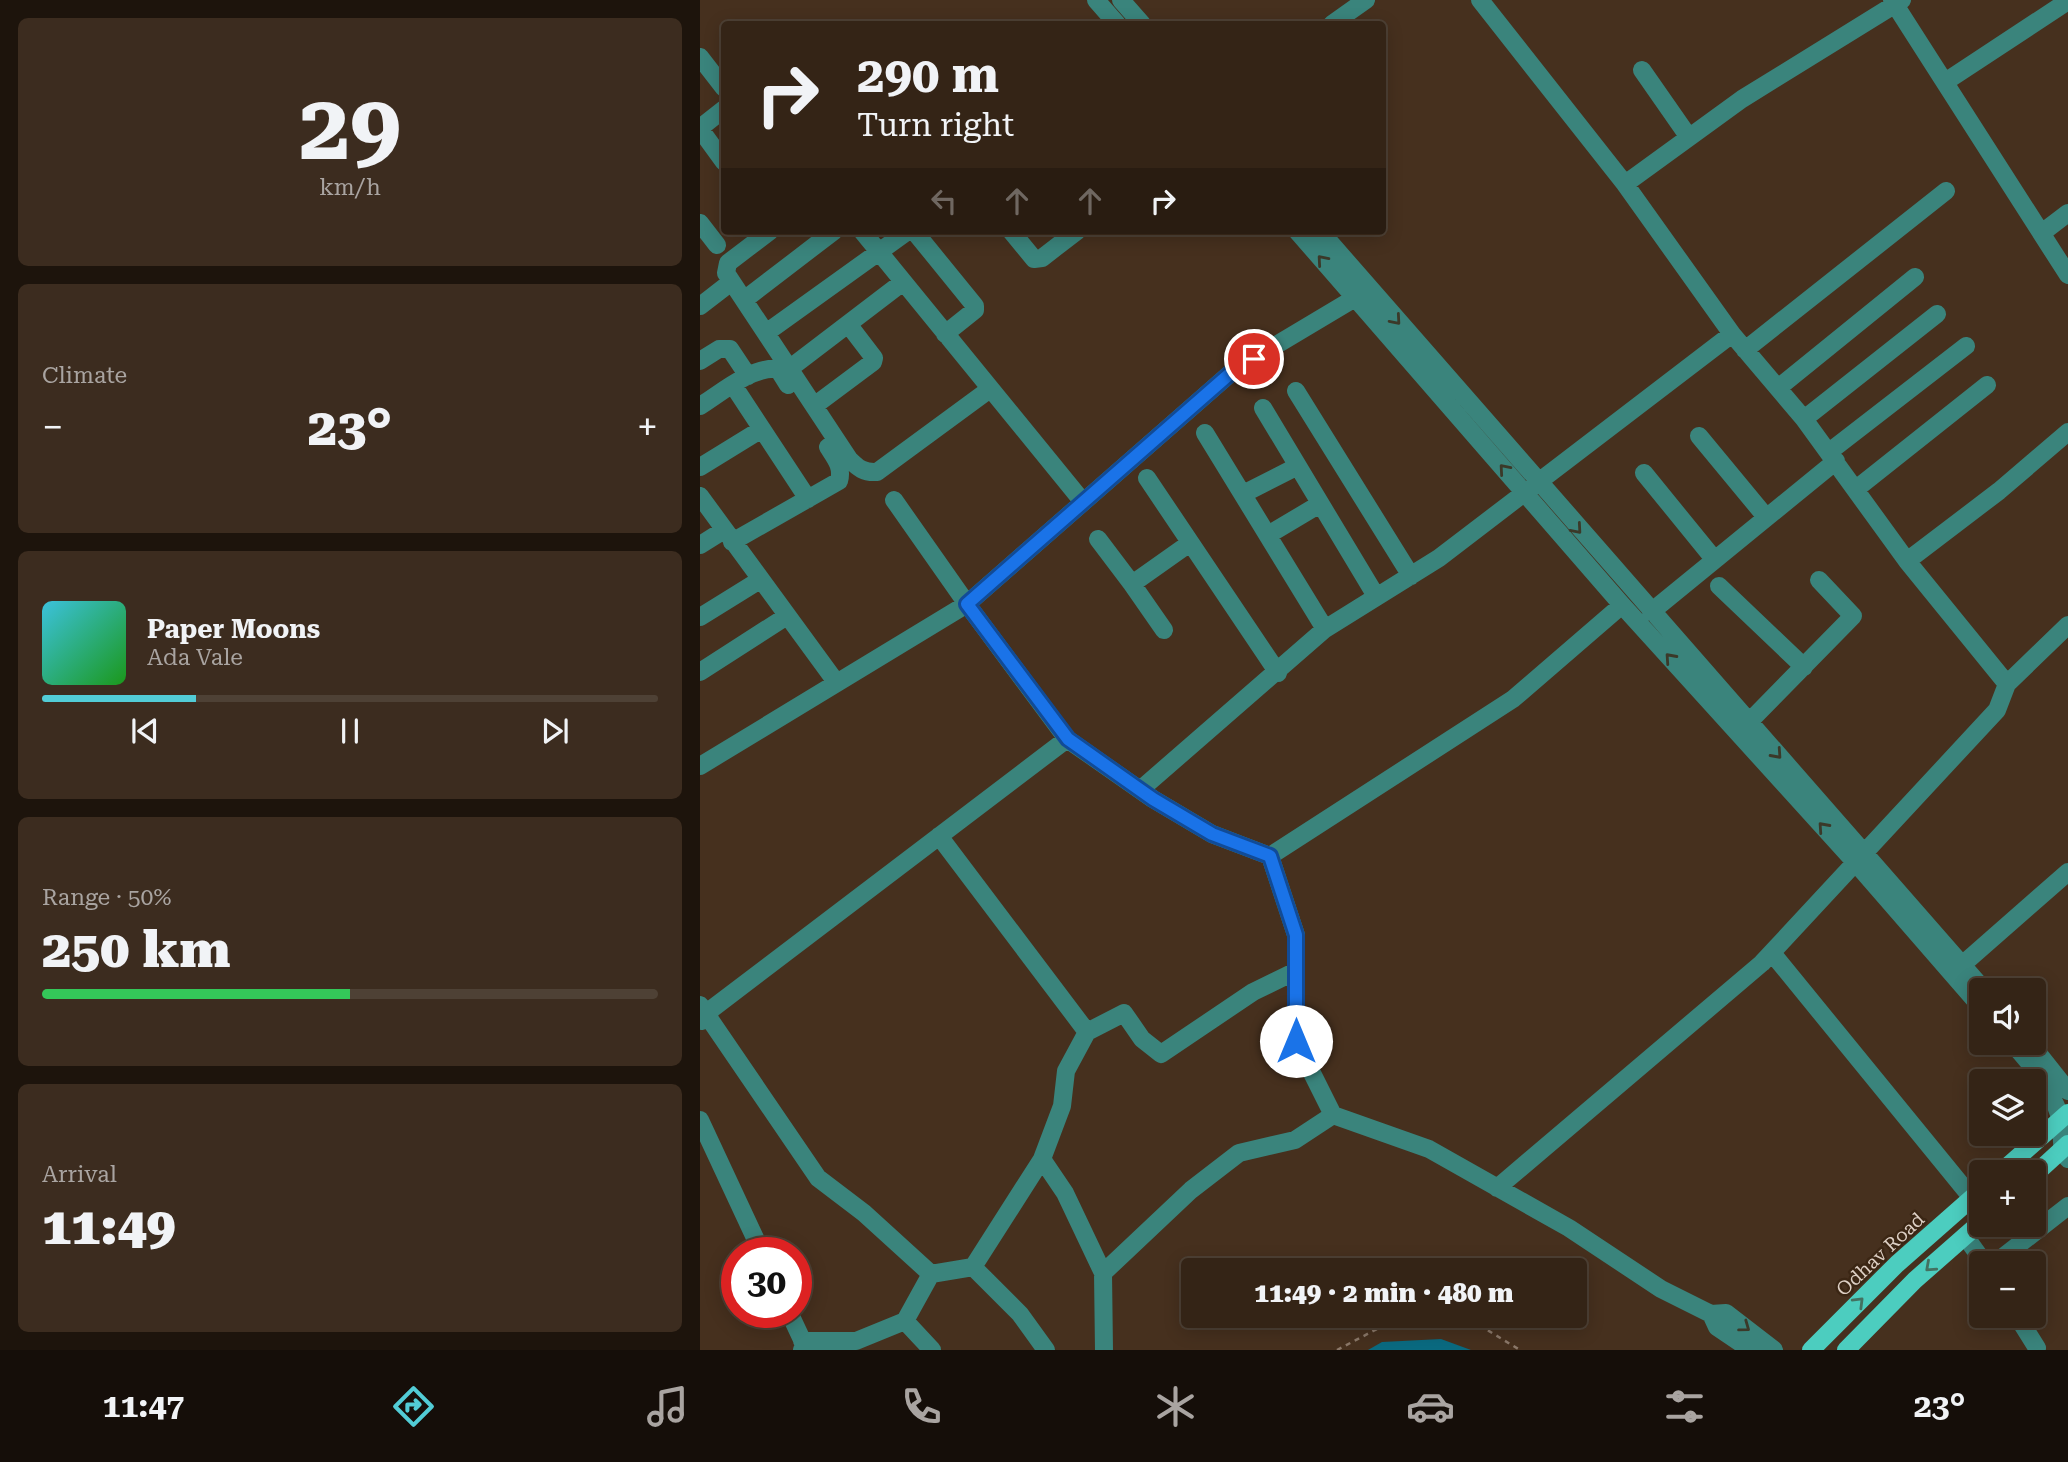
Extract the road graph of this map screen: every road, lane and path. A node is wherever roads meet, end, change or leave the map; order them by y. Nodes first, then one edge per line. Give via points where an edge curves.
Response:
1 (1096, 0) edge
2 (1121, 0) edge
3 (1366, 0) edge
4 (1480, 0) edge
5 (2068, 1) edge
6 (1896, 2) edge
7 (1114, 21) edge
8 (1139, 21) edge
9 (1336, 21) edge
10 (700, 57) edge
11 (1642, 70) dead end
12 (1945, 82) junction
13 (721, 84) edge
14 (721, 112) edge
15 (700, 129) edge
16 (1688, 136) junction
17 (721, 158) edge
18 (1625, 184) junction
19 (1946, 191) dead end
20 (2068, 213) edge
21 (700, 223) edge
22 (2043, 232) junction
23 (765, 235) edge
24 (829, 235) edge
25 (865, 235) edge
26 (902, 235) edge
27 (917, 235) edge
28 (1014, 235) edge
29 (1072, 235) edge
30 (1300, 235) edge
31 (1323, 235) edge
32 (717, 245) dead end
33 (879, 252) junction
34 (2068, 275) edge
35 (1915, 277) dead end
36 (903, 282) junction
37 (726, 286) dead end
38 (1355, 298) junction
39 (744, 300) junction
40 (700, 306) edge
41 (1937, 314) dead end
42 (848, 324) junction
43 (766, 334) junction
44 (945, 334) junction
45 (1732, 334) junction
46 (1966, 346) dead end
47 (1745, 350) junction
48 (700, 361) edge
49 (789, 369) junction
50 (741, 381) junction
51 (1987, 385) dead end
52 (1778, 388) junction
53 (990, 389) junction
54 (1296, 391) dead end
55 (700, 406) edge
56 (814, 406) junction
57 (1263, 408) dead end
58 (1804, 419) junction
59 (762, 429) junction
60 (2068, 432) edge
61 (1205, 433) dead end
62 (1699, 436) dead end
63 (1833, 456) junction
64 (1298, 466) junction
65 (700, 467) edge
66 (1644, 473) dead end
67 (1147, 478) dead end
68 (1531, 488) junction
69 (1856, 489) junction
70 (1242, 494) junction
71 (700, 496) edge
72 (808, 499) junction
73 (894, 500) dead end
74 (1083, 502) junction
75 (1320, 503) junction
76 (1766, 517) junction
77 (1268, 535) junction
78 (728, 536) junction
79 (1098, 539) dead end
80 (1190, 543) junction
81 (700, 545) edge
82 (1714, 559) junction
83 (1907, 561) junction
84 (1411, 576) junction
85 (760, 580) junction
86 (1819, 580) dead end
87 (1132, 584) junction
88 (1719, 586) dead end
89 (1377, 596) junction
90 (967, 604) junction
91 (1622, 605) junction
92 (1651, 612) junction
93 (787, 616) junction
94 (700, 617) edge
95 (2068, 625) edge
96 (1325, 629) junction
97 (1164, 630) dead end
98 (1804, 667) junction
99 (700, 672) edge
100 (1278, 673) junction
101 (836, 682) junction
102 (2007, 684) junction
103 (1749, 722) junction
104 (1068, 739) junction
105 (702, 761) edge
106 (1140, 790) junction
107 (939, 836) junction
108 (1270, 856) junction
109 (1859, 856) junction
110 (2068, 872) edge
111 (1772, 953) junction
112 (1962, 965) junction
113 (1296, 971) junction
114 (1973, 978) edge
115 (1969, 992) edge
116 (703, 1014) edge
117 (1087, 1032) junction
118 (2022, 1055) edge
119 (2040, 1055) edge
120 (2068, 1091) edge
121 (1333, 1115) junction
122 (2064, 1116) edge
123 (700, 1120) edge
124 (2066, 1151) edge
125 (1042, 1159) junction
126 (2014, 1160) edge
127 (2046, 1166) edge
128 (1969, 1185) edge
129 (1497, 1188) junction
130 (1969, 1201) edge
131 (2068, 1206) edge
132 (1969, 1232) edge
133 (1965, 1236) junction
134 (755, 1237) edge
135 (1976, 1251) edge
136 (2011, 1251) edge
137 (973, 1267) junction
138 (1103, 1273) junction
139 (931, 1275) junction
140 (1711, 1314) junction
141 (905, 1321) junction
142 (795, 1328) edge
143 (2024, 1328) edge
144 (802, 1345) edge
145 (2037, 1348) edge
146 (932, 1350) edge
147 (1046, 1350) edge
148 (1104, 1350) edge
149 (1337, 1350) edge
150 (1520, 1350) edge
151 (1751, 1350) edge
152 (1774, 1350) edge
153 (1811, 1350) edge
154 (1846, 1350) edge

1 - 7 street
2 - 8 street
3 - 9 street
4 - 18 street
5 - 12 street
6 - 12 street
6 - 16 street
10 - 13 street
11 - 16 street
12 - 22 street
14 - 15 street
15 - 17 street
16 - 18 street
18 - 45 street
19 - 47 street
20 - 22 street
21 - 32 street
22 - 34 street
23 - 39 street via 726,268
24 - 39 street
25 - 33 street
26 - 33 street
27 - 44 street via 975,306
28 - 29 street via 1034,259
38 -> 30 street
31 -> 68 street
33 - 36 street
33 - 43 street
35 - 52 street
36 - 42 street
36 - 44 street
37 - 40 street
68 -> 38 street
38 - 74 street via 1233,371
39 - 43 street
41 - 58 street
42 - 49 street
42 - 56 street via 873,362
43 - 49 street
44 - 53 street
45 - 47 street
45 - 68 street
46 - 63 street
47 - 52 street
48 - 50 street via 719,349 730,349
49 - 56 street
50 - 55 street
50 - 59 street
50 - 72 street via 766,369 778,369 839,463 839,481
51 - 69 street
52 - 58 street
53 - 56 street via 877,472 868,473 849,459
53 - 74 street
54 - 84 street
57 - 64 street
58 - 63 street
59 - 65 street
59 - 72 street
60 - 83 street
61 - 70 street
62 - 76 street
63 - 69 street
63 - 76 street
64 - 70 street
64 - 75 street
66 - 82 street
67 - 80 street
68 - 84 street
68 - 91 street
68 -> 92 street
69 - 83 street
70 - 77 street
71 - 78 street
72 - 78 street
73 - 90 street
74 - 90 street
75 - 77 street
75 - 89 street
76 - 82 street
77 - 96 street
78 - 81 street
78 - 85 street
79 - 87 street
80 - 87 street
80 - 100 street
82 - 92 street
83 - 102 street
84 - 89 street
85 - 93 street
85 - 94 street
86 - 98 street via 1853,616
87 - 97 street
88 - 98 street
89 - 96 street
90 - 101 street
90 - 104 street
91 - 108 street via 1513,699
109 -> 91 street
92 - 103 street
93 - 99 street
93 - 101 street
95 - 102 street
96 - 100 street
98 - 103 street
100 - 106 street
101 - 105 street
102 - 109 street via 1997,709
103 -> 109 street
104 - 106 street
104 - 107 street
106 - 108 street via 1212,834
107 - 116 street
107 - 117 street
108 - 113 street via 1296,935
109 - 111 street
109 - 112 street
109 - 115 street
110 - 112 street
111 - 128 street
111 - 129 street
112 - 114 street
113 - 117 street via 1253,992 1161,1054 1142,1039 1124,1013
113 - 121 street via 1296,1041
116 - 139 street via 818,1178
117 - 125 street via 1066,1071 1062,1106
118 - 122 street
119 - 120 street
121 - 129 street via 1429,1149
121 - 138 street via 1295,1140 1239,1153 1191,1190
122 - 124 street
122 - 126 main road
123 - 134 street
124 - 127 main road
125 - 137 street
125 - 138 street via 1065,1194
129 - 140 street via 1569,1228 1661,1289
153 -> 130 main road, Odhav Road via 1897,1264
131 - 136 street
132 - 133 main road
133 - 135 street
133 -> 154 main road
137 - 139 street
137 - 147 street via 1020,1314
138 - 148 street
139 - 141 street
140 - 151 street via 1717,1327
140 -> 152 street via 1726,1313
141 - 144 street via 856,1342
141 - 146 street
142 - 144 street
143 - 145 street
149 - 150 path via 1395,1320 1479,1325

